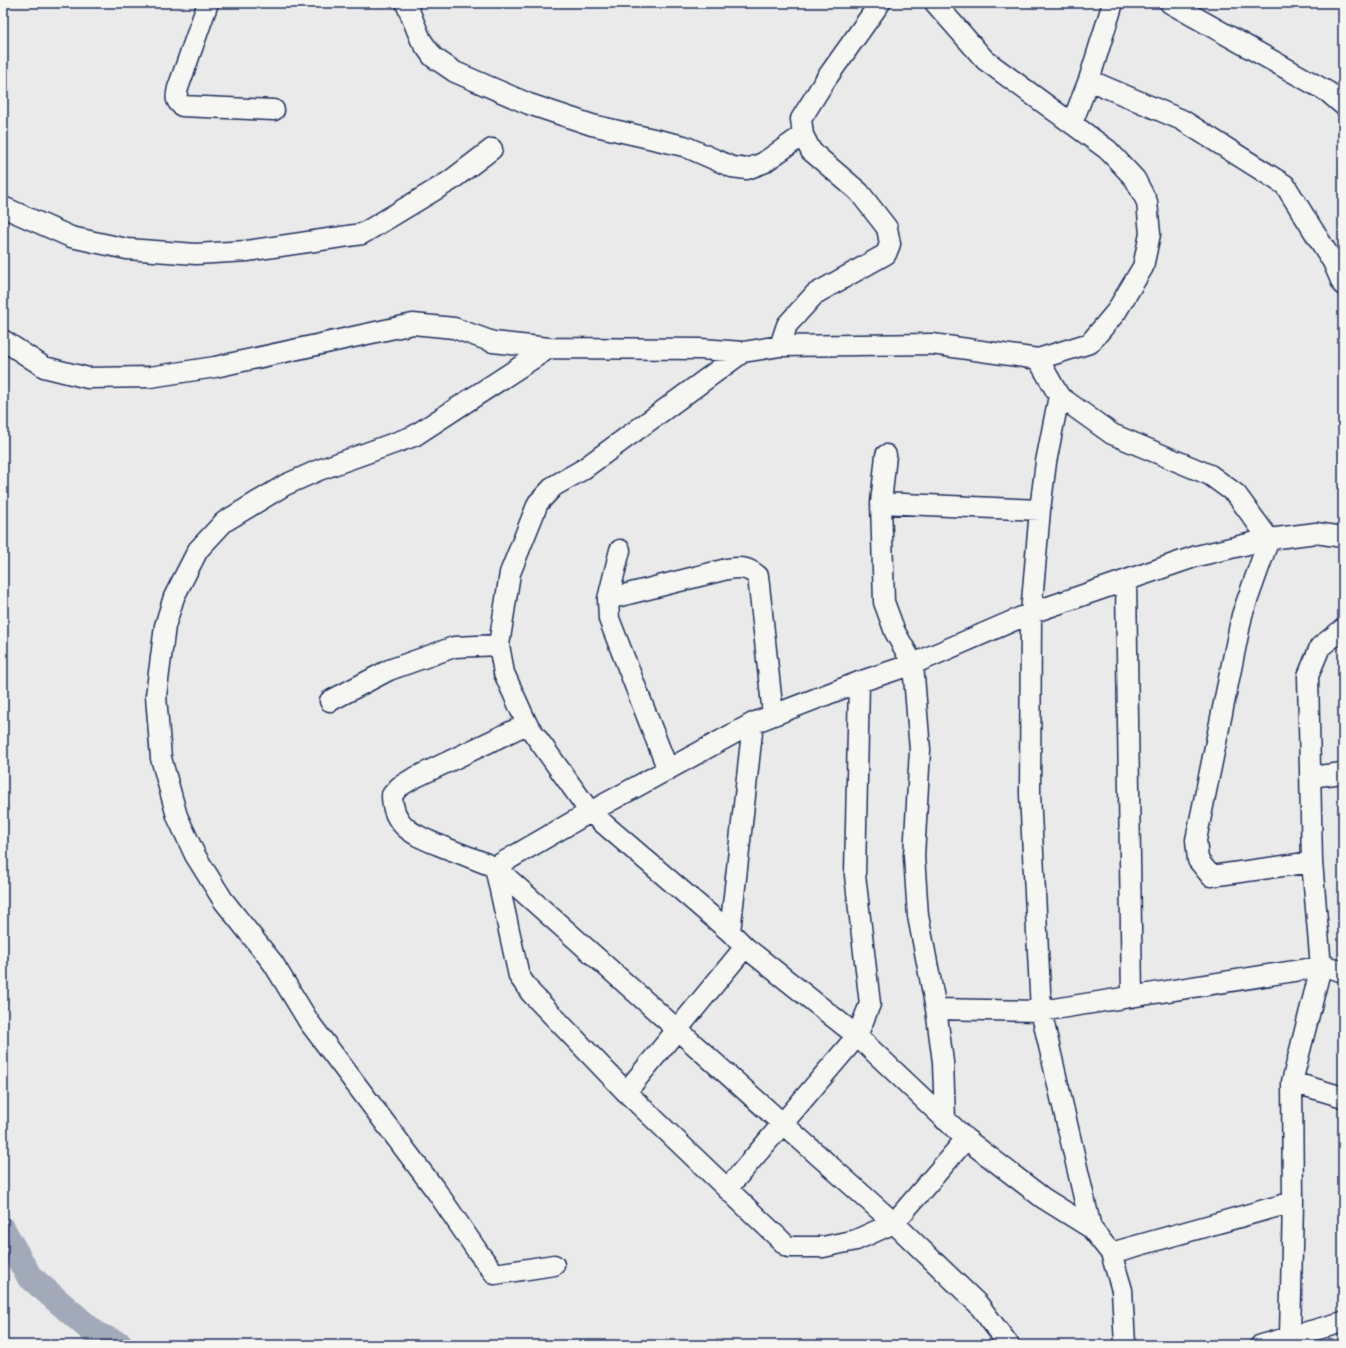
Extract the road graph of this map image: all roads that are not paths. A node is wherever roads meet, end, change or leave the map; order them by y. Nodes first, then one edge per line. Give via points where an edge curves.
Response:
1 (208, 3) edge
2 (406, 3) edge
3 (880, 3) edge
4 (935, 3) edge
5 (1113, 3) edge
6 (1170, 3) edge
7 (1089, 80) junction
8 (1343, 105) edge
9 (274, 110) dead end
10 (1072, 123) junction
11 (802, 135) junction
12 (492, 149) dead end
13 (3, 206) edge
14 (1343, 285) edge
15 (3, 340) edge
16 (780, 346) junction
17 (549, 348) junction
18 (743, 352) junction
19 (1038, 359) junction
20 (1059, 396) junction
21 (886, 455) dead end
22 (881, 503) junction
23 (1040, 510) junction
24 (1343, 537) edge
25 (1269, 539) junction
26 (620, 550) dead end
27 (1126, 582) junction
28 (608, 599) junction
29 (1031, 613) junction
30 (1343, 629) edge
31 (499, 645) junction
32 (913, 664) junction
33 (859, 682) junction
34 (330, 701) dead end
35 (773, 715) junction
36 (753, 723) junction
37 (527, 724) junction
38 (668, 770) junction
39 (1343, 773) edge
40 (1310, 777) junction
41 (590, 812) junction
42 (1312, 862) junction
43 (495, 867) junction
44 (730, 932) junction
45 (745, 947) junction
46 (1322, 967) junction
47 (1343, 972) edge
48 (1132, 997) junction
49 (936, 1009) junction
50 (1041, 1011) junction
51 (677, 1030) junction
52 (857, 1036) junction
53 (1292, 1082) junction
54 (626, 1092) junction
55 (1343, 1097) edge
56 (945, 1120) junction
57 (782, 1124) junction
58 (966, 1140) junction
59 (727, 1189) junction
60 (1293, 1202) junction
61 (894, 1223) junction
62 (1091, 1228) junction
63 (1111, 1253) junction
64 (554, 1265) dead end
65 (1343, 1322) edge
66 (1290, 1336) junction
67 (1009, 1345) edge
68 (1125, 1345) edge
69 (1261, 1345) edge

1 - 9 street via 178,88 177,102 182,106
2 - 11 street via 432,57 455,72 529,104 585,123 684,146 732,167 746,169 763,163
3 - 11 street via 801,119
4 - 10 street via 985,60
5 - 7 street
6 - 8 street via 1328,92
7 - 10 street
7 - 14 street via 1182,120 1285,185 1333,262
10 - 19 street via 1108,150 1135,179 1147,202 1150,234 1143,267 1116,312 1090,343
11 - 16 street via 811,151 859,192 887,228 890,244 886,254 816,294 787,325
12 - 13 street via 450,180 362,234 255,251 196,254 127,249 70,237
15 - 17 street via 44,367 88,378 150,377 215,367 413,324 454,328 492,342
16 - 18 street
16 - 19 street via 932,344
17 - 18 street via 701,349
17 - 64 street via 414,436 285,485 224,522 198,550 174,597 165,626 156,696 161,758 177,816 195,856 223,900 273,962 309,1022 437,1192 495,1274
18 - 31 street via 582,470 554,486 538,502 510,573
19 - 20 street
20 - 23 street
20 - 25 street via 1112,434 1210,474 1236,494
21 - 22 street
22 - 23 street
22 - 32 street via 884,602 895,632
23 - 29 street
24 - 25 street via 1316,533
25 - 27 street via 1197,556
25 - 42 street via 1242,615 1196,840 1198,860 1211,876
26 - 28 street
27 - 29 street
27 - 48 street
28 - 35 street via 727,569 749,569 758,576
28 - 38 street via 609,619
29 - 32 street
29 - 50 street via 1030,794
30 - 40 street via 1320,647 1308,676
31 - 34 street via 454,647 389,670
31 - 37 street via 504,673
32 - 33 street
32 - 49 street via 920,750 914,856 918,916
33 - 35 street
33 - 52 street via 855,875 870,1004
35 - 36 street
36 - 38 street
36 - 44 street
37 - 41 street
37 - 43 street via 412,779 392,794 392,807 396,816 418,837
38 - 41 street
39 - 40 street
40 - 42 street
41 - 43 street
41 - 44 street
42 - 46 street
43 - 51 street
43 - 54 street via 519,976 531,993
44 - 45 street
45 - 51 street
45 - 52 street
46 - 47 street
46 - 48 street
46 - 53 street
48 - 50 street
49 - 50 street
49 - 56 street via 944,1062
50 - 62 street
51 - 54 street
51 - 57 street
52 - 56 street
52 - 57 street
53 - 55 street
53 - 60 street
54 - 59 street
56 - 58 street
57 - 59 street
57 - 61 street
58 - 61 street
58 - 62 street via 1043,1198
59 - 61 street via 788,1248 823,1247 856,1240
60 - 63 street
60 - 66 street
61 - 67 street via 978,1304
62 - 63 street
63 - 68 street via 1122,1290
65 - 66 street
66 - 69 street

